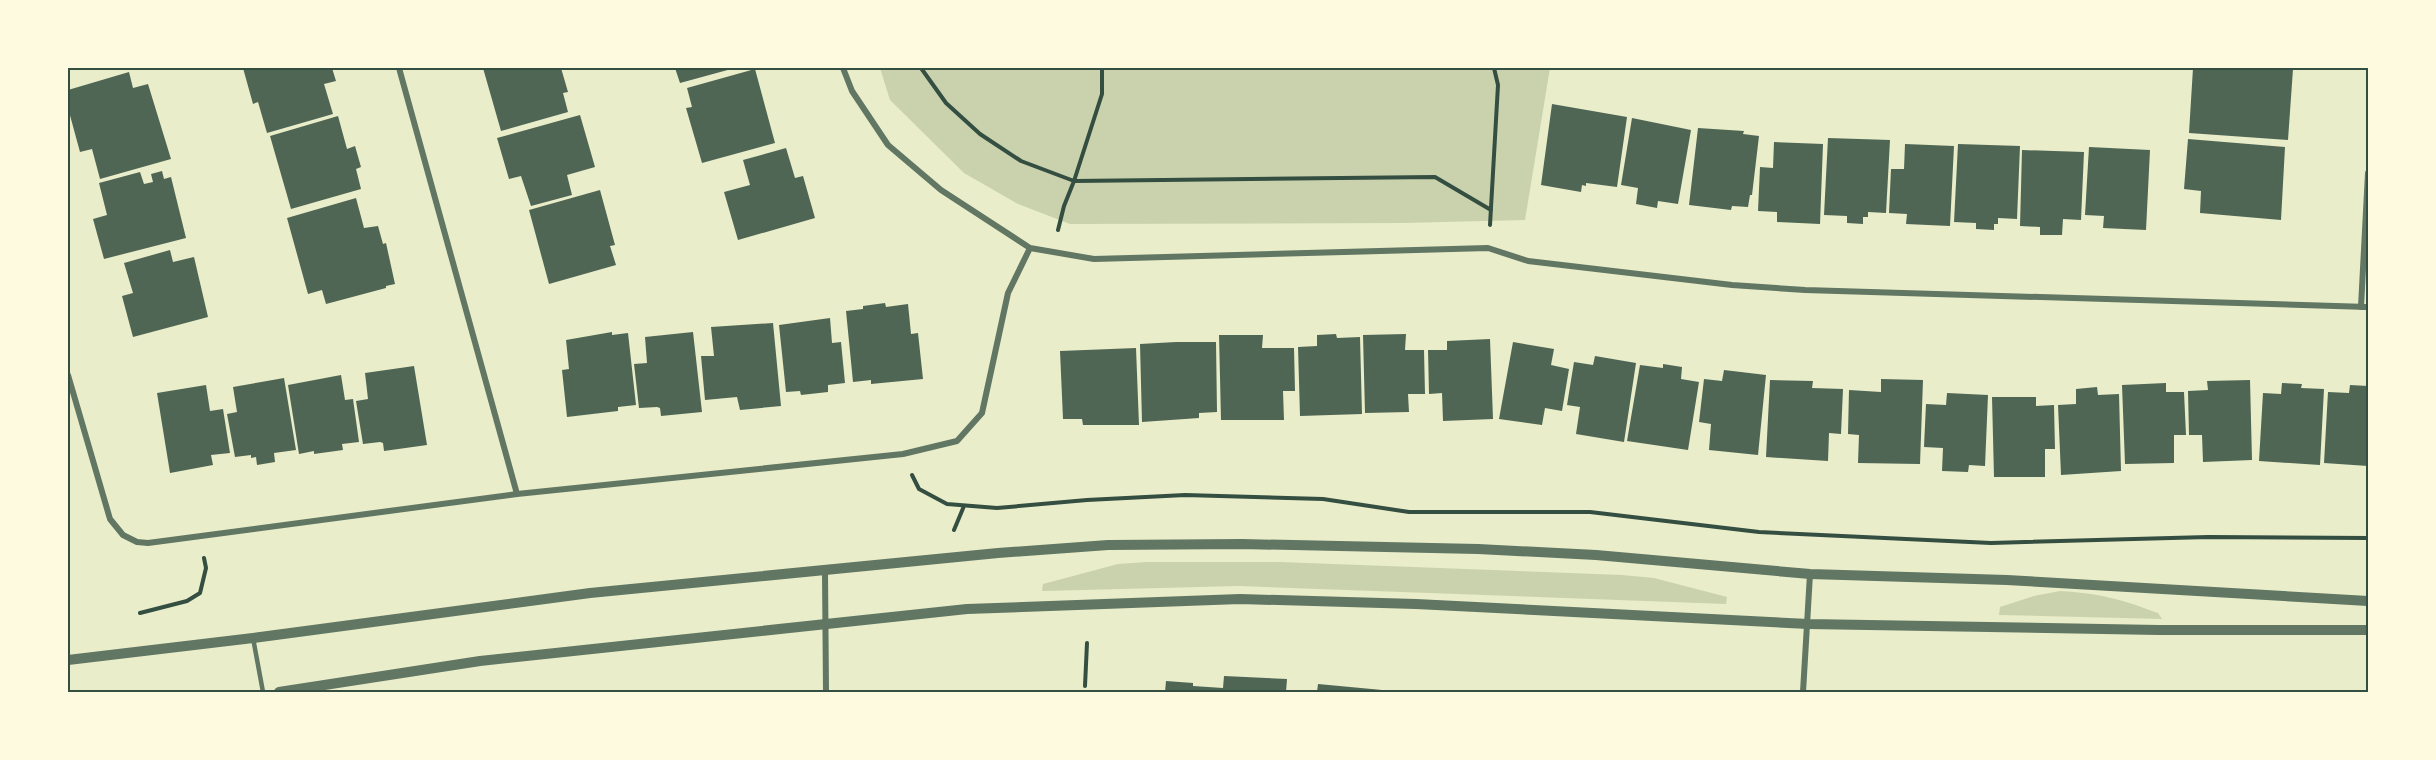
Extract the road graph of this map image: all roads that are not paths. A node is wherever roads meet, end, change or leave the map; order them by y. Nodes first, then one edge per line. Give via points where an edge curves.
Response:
1 (399, 68) edge
2 (843, 68) edge
3 (2368, 173) edge
4 (1030, 248) junction
5 (2361, 307) junction
6 (2368, 307) edge
7 (68, 375) edge
8 (71, 401) edge
9 (517, 494) junction
10 (825, 572) junction
11 (1810, 574) junction
12 (2368, 601) edge
13 (826, 624) junction
14 (1808, 624) junction
15 (2368, 630) edge
16 (253, 638) junction
17 (68, 660) edge
18 (263, 693) edge
19 (279, 693) edge
20 (826, 693) edge
21 (1803, 693) edge

1 - 9 street
2 - 4 street via 852,91 888,145 941,190
3 - 5 street
4 - 5 street via 1094,259 1488,248 1528,261 1805,290
4 - 9 street via 1008,293 982,413 957,441 903,454
5 - 6 street
7 - 8 street
8 - 9 street via 110,519 123,535 137,542
10 - 11 street via 1108,545 1242,544 1596,555
10 - 13 street
10 - 16 street via 590,593
11 - 12 street via 2007,580
11 - 14 street
13 - 14 street via 968,609 1240,599
13 - 19 street via 480,662
13 - 20 street
14 - 15 street
14 - 21 street
16 - 17 street
16 - 18 lane

